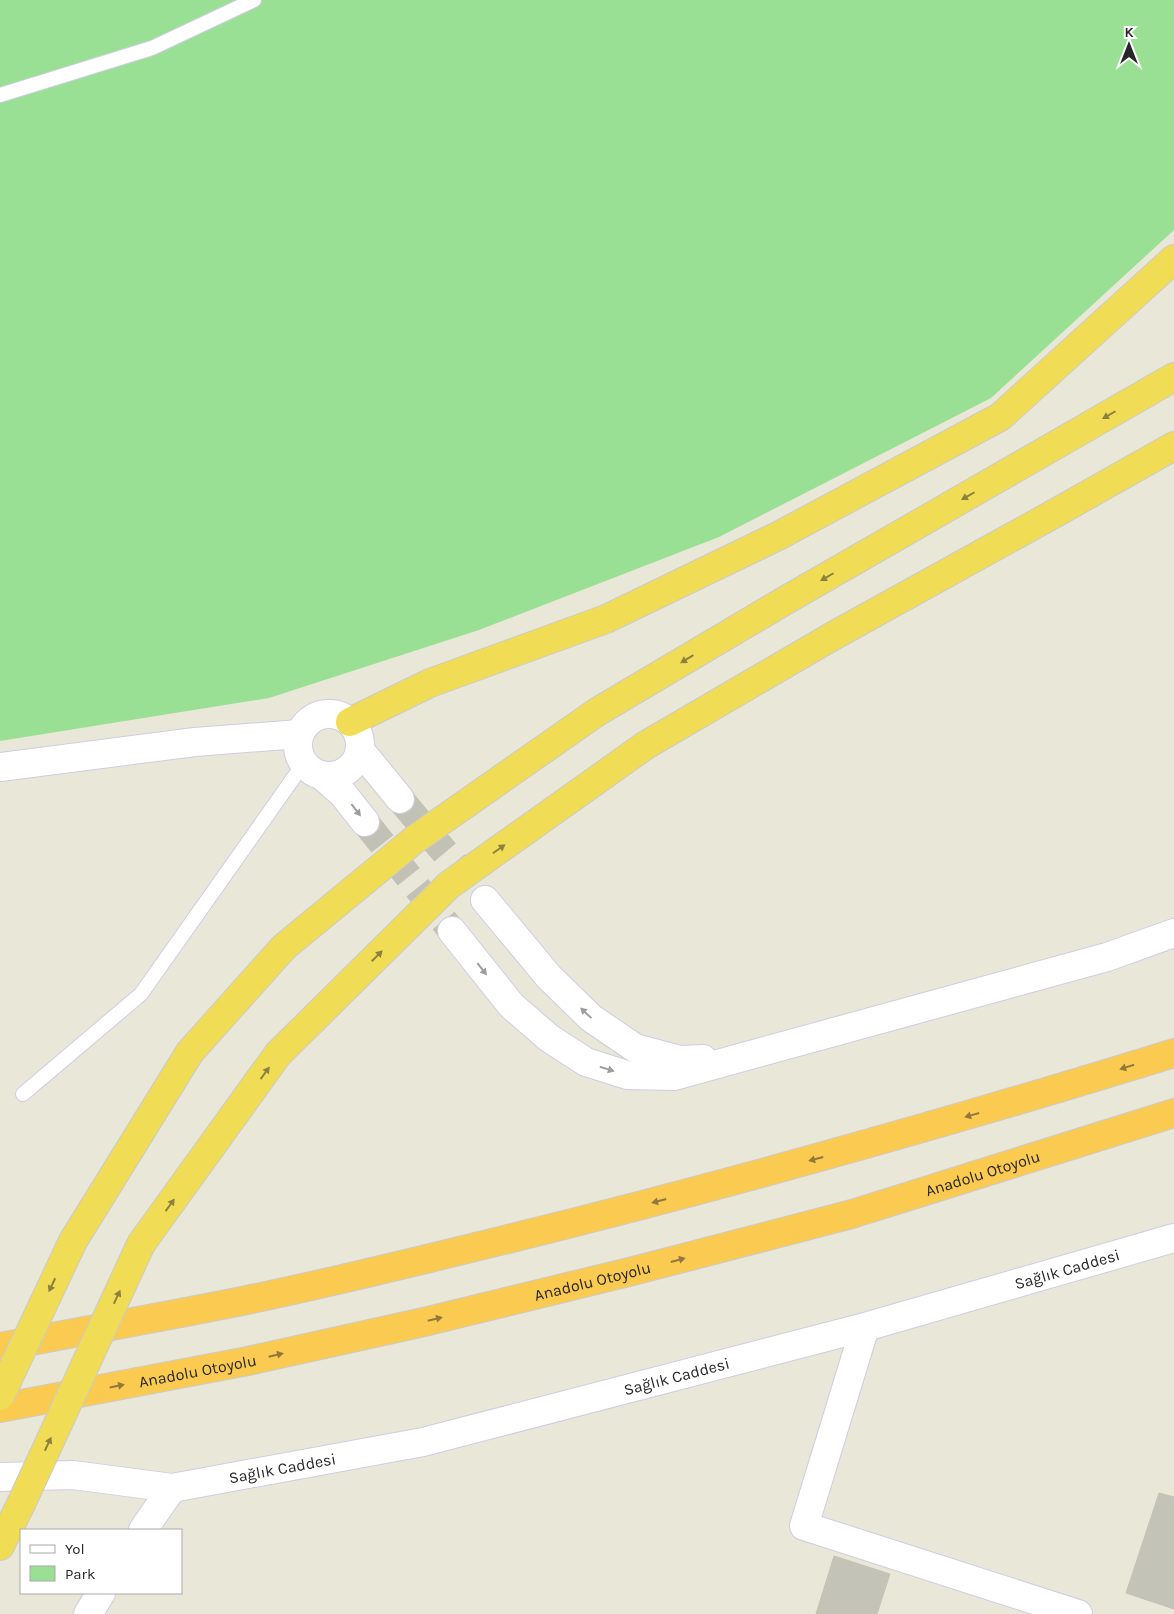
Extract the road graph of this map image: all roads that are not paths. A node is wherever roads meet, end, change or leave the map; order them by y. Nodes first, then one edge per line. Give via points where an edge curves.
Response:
1 (254, 0) edge
2 (0, 96) edge
3 (1174, 259) edge
4 (1174, 377) edge
5 (1174, 446) edge
6 (350, 722) junction
7 (299, 734) junction
8 (360, 750) junction
9 (0, 767) edge
10 (313, 769) junction
11 (400, 799) tunnel mouth
12 (365, 822) tunnel mouth
13 (485, 900) tunnel mouth
14 (452, 931) tunnel mouth
15 (1174, 933) edge
16 (1174, 1053) edge
17 (744, 1056) junction
18 (23, 1094) dead end
19 (1174, 1113) edge
20 (1174, 1238) edge
21 (864, 1328) junction
22 (0, 1346) edge
23 (0, 1396) edge
24 (0, 1408) edge
25 (0, 1477) edge
26 (172, 1488) junction
27 (144, 1529) edge
28 (0, 1546) edge
29 (99, 1594) edge
30 (88, 1614) edge
31 (1078, 1614) edge

1 - 2 lane via 152,48
3 - 6 highway via 1000,417 778,536 606,619 430,683
4 -> 23 highway, bridge via 598,712 414,840 284,947 190,1052 73,1241
28 -> 5 highway, bridge via 141,1244 278,1054 449,885 646,745 833,636
6 - 7 street via 342,716 322,714 312,718
6 - 8 street via 360,740
7 - 9 street via 195,742
7 - 10 street via 299,754
8 - 10 street via 350,768 341,773 331,776
8 - 11 street
10 -> 12 street via 343,794
10 - 18 lane via 141,994
17 -> 13 street via 680,1060 635,1048 591,1018 549,977
14 -> 17 street via 511,1005 549,1038 586,1062 627,1075 674,1076
15 - 17 street via 1107,958
16 -> 22 highway via 1023,1100 610,1214 229,1304
24 -> 19 highway, Anadolu Otoyolu via 248,1361 633,1271 852,1214
20 - 21 street, Sağlık Caddesi
21 - 26 street, Sağlık Caddesi via 423,1442
21 - 31 street via 804,1526
25 - 26 street, Sağlık Caddesi via 73,1475
26 - 27 street
29 - 30 street

